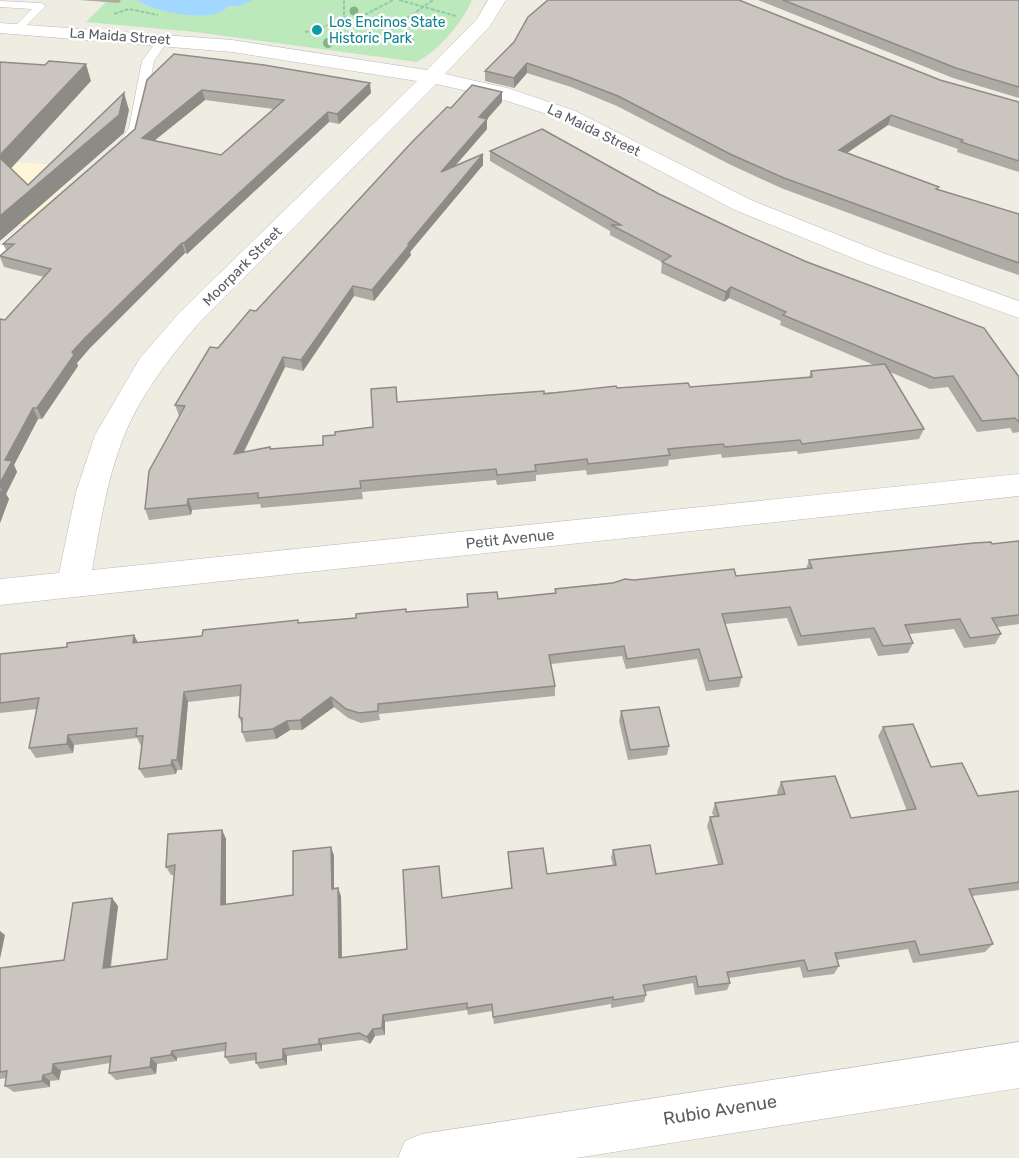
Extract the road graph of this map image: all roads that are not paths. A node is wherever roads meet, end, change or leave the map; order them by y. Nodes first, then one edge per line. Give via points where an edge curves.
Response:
1 (497, 0) edge
2 (7, 4) edge
3 (9, 29) edge
4 (164, 39) junction
5 (432, 77) junction
6 (117, 151) edge
7 (36, 220) edge
8 (0, 251) edge
9 (1019, 310) edge
10 (1019, 485) edge
11 (73, 584) junction
12 (0, 592) edge
13 (1019, 1065) edge
14 (422, 1158) edge

1 - 5 street, Moorpark Street via 484,22
2 - 3 lane via 41,6
3 - 4 street, La Maida Street
4 - 5 street, La Maida Street
4 - 6 lane via 148,61 132,135
5 - 9 street, La Maida Street via 547,107 753,209
5 - 11 street, Moorpark Street via 188,319 150,364 110,435 91,492
7 - 8 lane
10 - 11 street, Petit Avenue
11 - 12 street, Petit Avenue
13 - 14 street, Rubio Avenue

